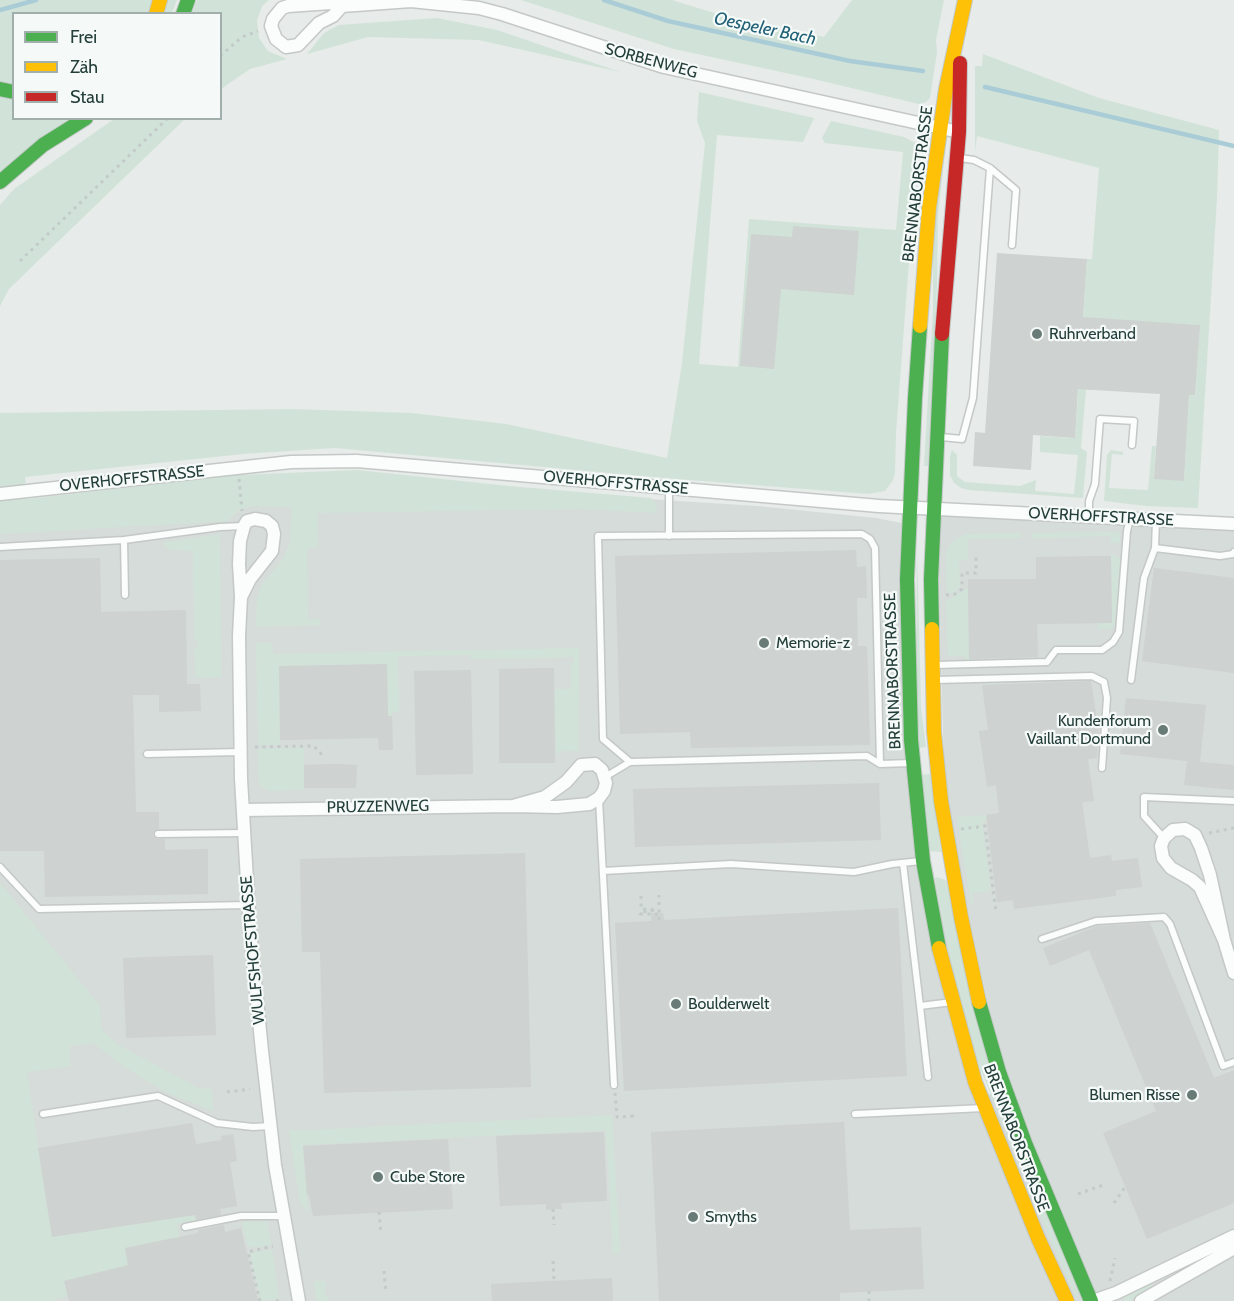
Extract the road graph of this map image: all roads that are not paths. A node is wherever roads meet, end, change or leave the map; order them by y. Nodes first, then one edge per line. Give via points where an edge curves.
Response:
1 (965, 0) edge
2 (342, 6) junction
3 (961, 18) junction
4 (83, 120) edge
5 (940, 127) junction
6 (959, 132) junction
7 (956, 157) junction
8 (990, 168) junction
9 (0, 182) edge
10 (1012, 245) dead end
11 (937, 437) junction
12 (1132, 445) dead end
13 (669, 489) junction
14 (0, 494) edge
15 (910, 508) junction
16 (934, 509) junction
17 (1089, 516) junction
18 (243, 519) junction
19 (1130, 519) junction
20 (1156, 520) junction
21 (1234, 524) edge
22 (669, 536) junction
23 (124, 540) junction
24 (0, 547) edge
25 (1155, 548) junction
26 (1234, 552) edge
27 (125, 595) dead end
28 (241, 597) junction
29 (933, 665) junction
30 (933, 680) junction
31 (1131, 680) dead end
32 (241, 752) junction
33 (147, 754) dead end
34 (630, 762) junction
35 (913, 762) junction
36 (937, 762) junction
37 (880, 764) junction
38 (1102, 768) dead end
39 (605, 777) junction
40 (598, 798) junction
41 (1234, 801) edge
42 (513, 806) junction
43 (243, 810) junction
44 (244, 832) junction
45 (158, 834) dead end
46 (1164, 838) junction
47 (923, 861) junction
48 (903, 863) junction
49 (0, 867) edge
50 (952, 867) junction
51 (603, 871) junction
52 (249, 905) junction
53 (1042, 939) dead end
54 (1224, 940) junction
55 (1234, 973) edge
56 (952, 1001) junction
57 (920, 1006) junction
58 (1234, 1062) edge
59 (928, 1077) dead end
60 (614, 1085) road end
61 (985, 1108) junction
62 (43, 1114) dead end
63 (855, 1114) dead end
64 (270, 1126) junction
65 (284, 1216) junction
66 (185, 1227) dead end
67 (1234, 1236) edge
68 (1234, 1248) edge
69 (298, 1301) edge
70 (1067, 1301) edge
71 (1092, 1301) edge
72 (1141, 1301) edge

1 - 3 main road, BRENNABORSTRASSE
2 - 2 street, SORBENWEG via 288,6 274,15 273,33 281,44 293,47
2 - 5 street, SORBENWEG via 411,1 479,8 664,67
3 - 5 main road, BRENNABORSTRASSE
3 - 6 main road, BRENNABORSTRASSE
4 - 9 main road via 43,145
5 - 6 street, SORBENWEG
5 - 15 main road, BRENNABORSTRASSE via 929,208
6 - 7 main road, BRENNABORSTRASSE
7 - 8 lane
7 - 11 main road, BRENNABORSTRASSE
8 - 10 lane via 1016,190
8 - 11 lane via 973,398 962,439
11 - 16 main road, BRENNABORSTRASSE
12 - 17 lane via 1134,421 1100,418
13 - 14 street, OVERHOFFSTRASSE via 315,460
13 - 15 street, OVERHOFFSTRASSE
13 - 22 lane
15 - 16 street, OVERHOFFSTRASSE
15 - 35 main road, BRENNABORSTRASSE via 907,579
16 - 17 street, OVERHOFFSTRASSE
16 - 29 main road, BRENNABORSTRASSE
17 - 19 street, OVERHOFFSTRASSE
18 - 23 lane via 220,527
18 - 28 street, WULFSHOFSTRASSE via 239,547
18 - 28 street, WULFSHOFSTRASSE via 266,521 272,526 274,540 272,551
19 - 20 street, OVERHOFFSTRASSE
19 - 29 lane via 1119,632 1113,642 1102,650 1056,650 1047,662
20 - 21 street, OVERHOFFSTRASSE
20 - 25 lane
22 - 34 lane via 598,536 603,739
22 - 37 lane via 862,534 870,539 875,548
23 - 24 lane
23 - 27 lane
25 - 26 lane via 1220,556
25 - 31 lane via 1144,578
28 - 32 street, WULFSHOFSTRASSE
29 - 30 main road, BRENNABORSTRASSE
30 - 36 main road, BRENNABORSTRASSE
30 - 38 lane via 1092,675 1104,682 1107,698
32 - 33 lane
32 - 43 street, WULFSHOFSTRASSE
34 - 37 lane via 867,756
34 - 39 lane
35 - 36 main road
35 - 37 lane
35 - 47 main road, BRENNABORSTRASSE
36 - 50 main road, BRENNABORSTRASSE
39 - 40 street via 604,791
39 - 42 street, PRUZZENWEG via 595,764 581,765 554,792
40 - 42 street, PRUZZENWEG via 572,807
40 - 51 lane
41 - 46 lane via 1144,797 1144,816
42 - 43 street, PRUZZENWEG
43 - 44 street, WULFSHOFSTRASSE
44 - 45 lane
44 - 52 street, WULFSHOFSTRASSE
46 - 54 street via 1163,858 1200,887
46 - 54 street via 1173,830 1185,829 1199,843
47 - 48 lane
47 - 50 main road
47 - 56 main road, BRENNABORSTRASSE
48 - 51 lane via 854,873 731,864
48 - 57 lane
49 - 52 lane via 39,909
50 - 71 main road, BRENNABORSTRASSE via 967,952 999,1072 1059,1229
51 - 60 lane
52 - 64 street, WULFSHOFSTRASSE
53 - 58 lane via 1096,921 1164,917 1170,924 1223,1066
54 - 55 street
56 - 57 lane
56 - 61 main road, BRENNABORSTRASSE
57 - 59 lane
61 - 63 lane
61 - 70 main road, BRENNABORSTRASSE
62 - 64 lane via 158,1096 217,1123
64 - 65 street, WULFSHOFSTRASSE
65 - 66 lane via 241,1216
65 - 69 street, WULFSHOFSTRASSE
67 - 71 street
68 - 72 street

